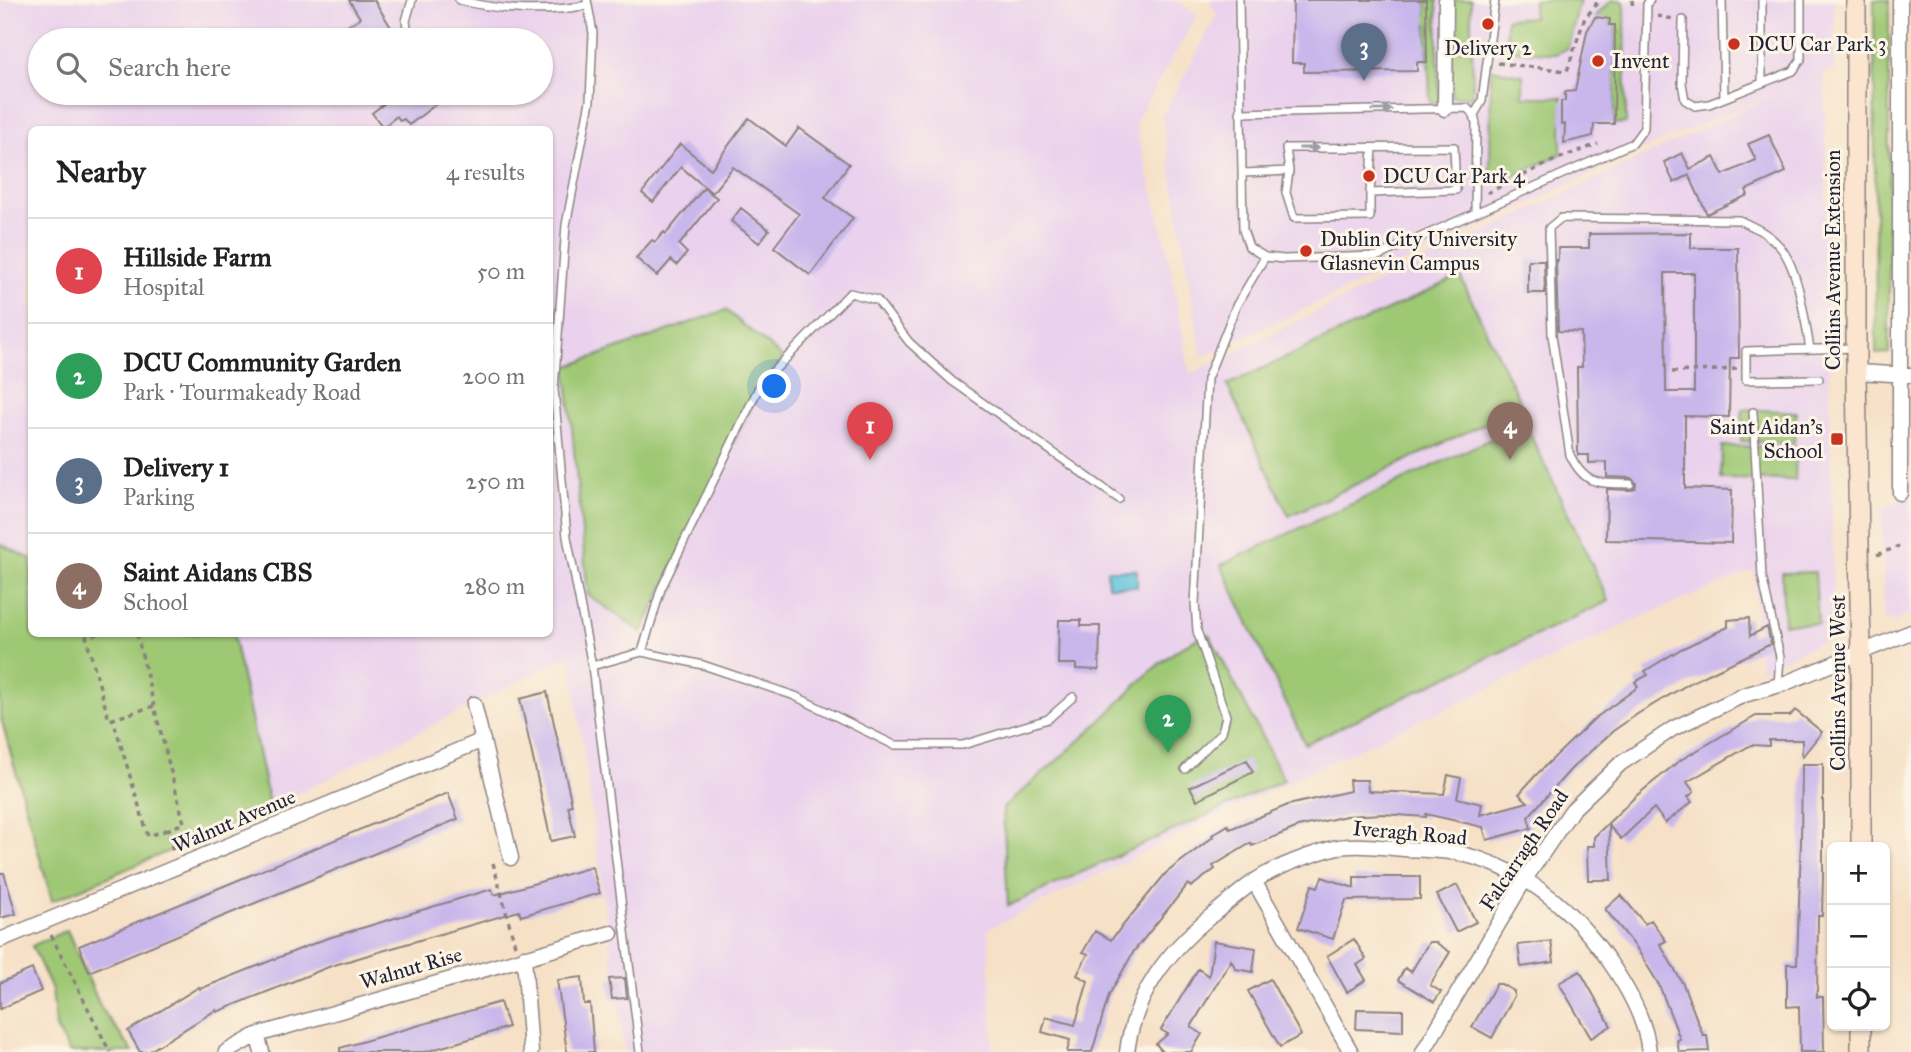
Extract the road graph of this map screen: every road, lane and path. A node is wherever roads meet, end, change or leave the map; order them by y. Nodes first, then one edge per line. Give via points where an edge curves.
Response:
1 (412, 0) edge
2 (459, 0) edge
3 (1239, 0) edge
4 (1446, 0) edge
5 (1495, 0) edge
6 (1599, 0) edge
7 (1650, 0) edge
8 (1722, 0) edge
9 (1762, 0) edge
10 (1801, 0) edge
11 (1856, 0) edge
12 (1900, 0) edge
13 (587, 2) edge
14 (1647, 15) junction
15 (1683, 20) joint
16 (407, 28) edge
17 (1499, 63) dead end
18 (1762, 83) junction
19 (1724, 98) junction
20 (1445, 109) junction
21 (1240, 113) junction
22 (1474, 115) junction
23 (1373, 148) junction
24 (1289, 171) junction
25 (1242, 173) junction
26 (1370, 193) junction
27 (1475, 212) junction
28 (1265, 257) junction
29 (1856, 348) junction
30 (1810, 349) junction
31 (1746, 369) junction
32 (1672, 372) dead end
33 (1856, 372) junction
34 (1906, 375) edge
35 (1819, 379) dead end
36 (1753, 412) dead end
37 (1630, 484) dead end
38 (1900, 493) dead end
39 (1119, 499) dead end
40 (1859, 519) joint
41 (1899, 546) dead end
42 (1877, 555) dead end
43 (1911, 632) edge
44 (86, 637) edge
45 (138, 637) edge
46 (642, 652) junction
47 (1861, 654) junction
48 (592, 666) junction
49 (1778, 685) junction
50 (1073, 698) dead end
51 (474, 704) dead end
52 (154, 706) junction
53 (113, 719) junction
54 (483, 740) junction
55 (1185, 769) dead end
56 (167, 830) junction
57 (1861, 842) edge
58 (173, 850) dead end
59 (511, 858) dead end
60 (493, 863) dead end
61 (1525, 879) junction
62 (1254, 881) junction
63 (611, 933) dead end
64 (51, 935) dead end
65 (0, 940) edge
66 (515, 944) dead end
67 (524, 957) junction
68 (1861, 1031) edge
69 (257, 1035) junction
70 (110, 1052) edge
71 (226, 1052) edge
72 (261, 1052) edge
73 (531, 1052) edge
74 (640, 1052) edge
75 (1127, 1052) edge
76 (1351, 1052) edge
77 (1423, 1052) edge
78 (1649, 1052) edge
79 (1861, 1052) edge

1 - 16 lane
2 - 13 lane via 562,10
3 - 21 lane
4 - 20 street
5 - 22 lane via 1482,101
6 - 17 path via 1584,20 1567,71
7 - 14 lane
8 - 19 lane
9 - 18 lane
10 - 18 lane via 1801,60 1793,71
11 - 29 main road, Collins Avenue Extension
12 - 34 street
13 - 48 lane via 593,33 590,101 566,225 554,389 567,537
14 - 15 path
14 - 27 lane via 1644,128 1633,143
15 - 19 lane via 1685,100 1695,106
18 - 19 lane
21 -> 20 lane
20 - 22 lane via 1467,108
21 - 25 lane
22 - 27 lane
24 -> 23 lane via 1286,148
23 - 26 lane
23 - 26 lane via 1454,147 1456,190
24 - 25 lane
24 - 26 lane via 1286,193 1294,218 1370,218
25 - 28 lane via 1244,230 1249,247
27 - 28 lane via 1378,256
28 - 55 lane via 1236,306 1208,379 1195,603 1198,631 1226,716 1222,732
29 - 30 lane
29 - 33 main road, Collins Avenue Extension
30 - 31 lane via 1746,351
30 - 37 lane via 1792,270 1781,248 1761,230 1739,220 1561,218 1549,228 1552,335 1570,455 1578,472 1595,483
31 - 32 path
31 - 35 lane via 1746,380
33 - 34 street
33 - 40 main road, Collins Avenue Extension
34 - 38 street
36 - 49 lane via 1762,576 1780,657
39 - 46 lane via 951,381 909,342 877,300 850,293 760,386 661,589
40 - 47 main road, Collins Avenue West
41 - 42 path
43 - 47 street, Falcarragh Road
44 - 53 path
45 - 52 path
46 - 48 lane
46 - 50 lane via 702,665 795,696 894,745 963,745 1048,719
47 - 49 street, Falcarragh Road
47 - 57 main road, Collins Avenue West
48 - 74 lane
49 - 61 street, Falcarragh Road via 1744,695 1674,728 1620,764 1572,810
51 - 54 street
52 - 53 path
52 - 56 path via 184,823
53 - 56 path via 148,836
54 - 59 street
54 - 65 street, Walnut Avenue
56 - 58 path
60 - 66 path
61 - 62 street, Iveragh Road via 1461,854 1381,847 1333,848
61 - 77 street, Falcarragh Road
61 - 78 street, Iveragh Road via 1569,912 1593,938 1639,1014
62 - 75 street, Iveragh Road via 1194,930 1156,972 1129,1029
62 - 76 street
63 - 67 street, Walnut Rise
64 - 70 path
67 - 69 street, Walnut Rise
67 - 73 street
68 - 79 main road
69 - 71 street, Walnut Rise
69 - 72 street

